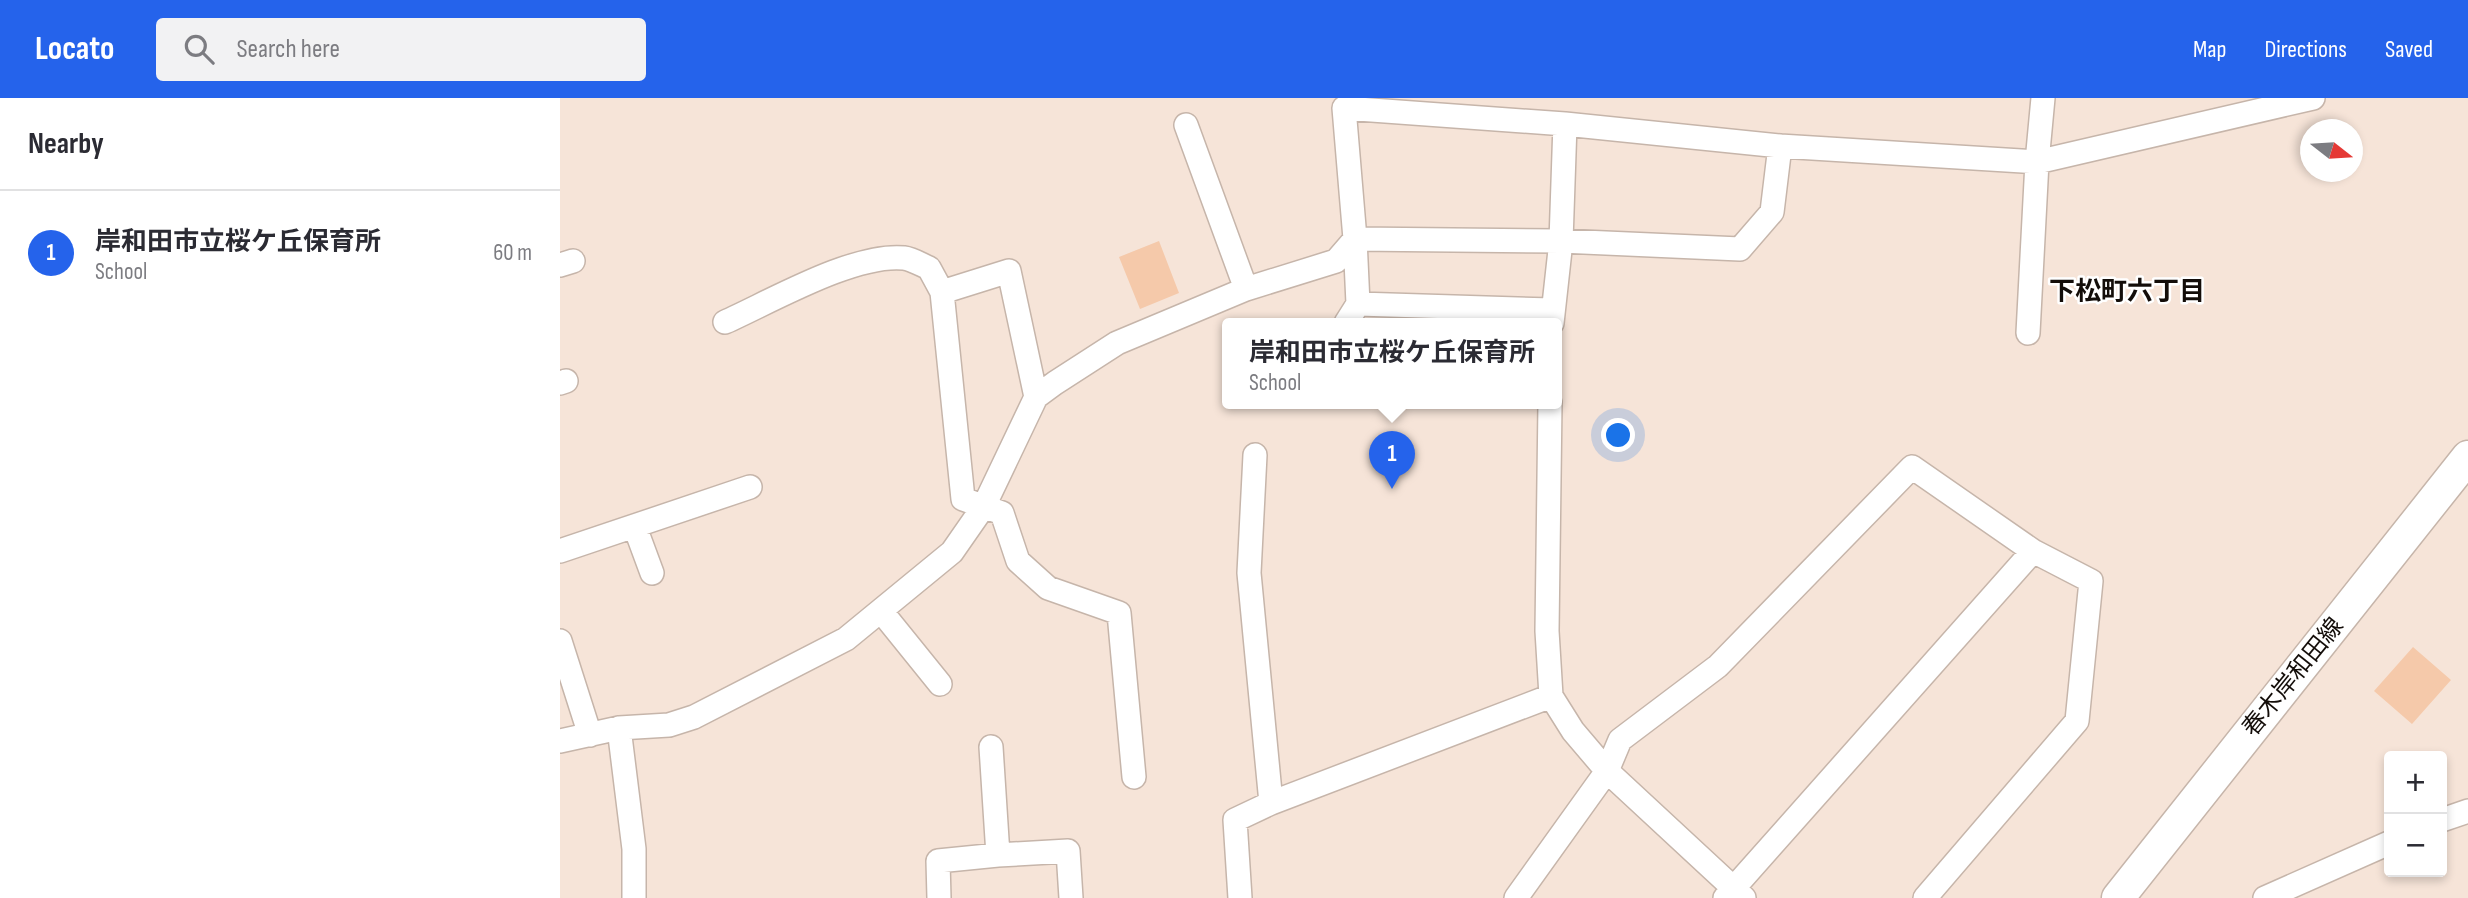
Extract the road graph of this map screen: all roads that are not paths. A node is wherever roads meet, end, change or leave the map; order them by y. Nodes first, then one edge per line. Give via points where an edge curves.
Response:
1 (2043, 98) edge
2 (2313, 98) edge
3 (1565, 124) junction
4 (1186, 125) dead end
5 (1780, 146) junction
6 (2037, 162) junction
7 (1355, 239) junction
8 (1561, 241) junction
9 (1246, 289) junction
10 (942, 292) junction
11 (1352, 313) edge
12 (1552, 316) edge
13 (725, 322) dead end
14 (2028, 333) dead end
15 (1036, 397) junction
16 (1550, 409) edge
17 (1255, 455) dead end
18 (2468, 457) edge
19 (750, 487) dead end
20 (984, 506) junction
21 (635, 527) junction
22 (560, 551) edge
23 (2034, 551) junction
24 (652, 573) dead end
25 (881, 611) junction
26 (560, 640) edge
27 (940, 684) dead end
28 (1551, 696) junction
29 (619, 728) junction
30 (590, 734) junction
31 (560, 741) edge
32 (991, 747) dead end
33 (1607, 771) junction
34 (1134, 777) dead end
35 (1271, 803) junction
36 (2468, 811) edge
37 (2447, 818) edge
38 (2384, 847) edge
39 (998, 855) junction
40 (2302, 891) edge
41 (1734, 894) edge
42 (634, 898) edge
43 (939, 898) edge
44 (1072, 898) edge
45 (1240, 898) edge
46 (1516, 898) edge
47 (1925, 898) edge
48 (2118, 898) edge
49 (2265, 898) edge

1 - 6 street
2 - 6 street
3 - 5 street
3 - 7 street via 1344,108
3 - 8 street
4 - 9 street
5 - 6 street
5 - 8 street via 1772,212 1740,249
6 - 14 street
7 - 8 street
7 - 9 street via 1336,261
7 - 11 street
8 - 12 street
9 - 15 street via 1117,343
10 - 13 street via 929,268 905,258 870,261
10 - 15 street via 1009,271
10 - 20 street via 963,499
11 - 12 street
15 - 20 street
16 - 28 street via 1547,631
17 - 35 street via 1249,573
18 - 48 main road, 春木岸和田線
19 - 21 street
20 - 25 street via 952,552
20 - 34 street via 1002,513 1018,561 1048,588 1119,613
21 - 22 street
21 - 24 street
23 - 33 street via 1912,467 1718,666 1620,740
23 - 41 street
23 - 47 street via 2091,581 2077,721
25 - 27 street
25 - 29 street via 846,639 694,717 669,725
26 - 30 street
28 - 33 street
28 - 35 street
29 - 30 street
29 - 42 street via 634,849
30 - 31 street
32 - 39 street
33 - 41 street
33 - 46 street
35 - 45 street via 1235,820
36 - 37 street
38 - 40 street
39 - 43 street via 938,861
39 - 44 street via 1068,852
40 - 49 street

